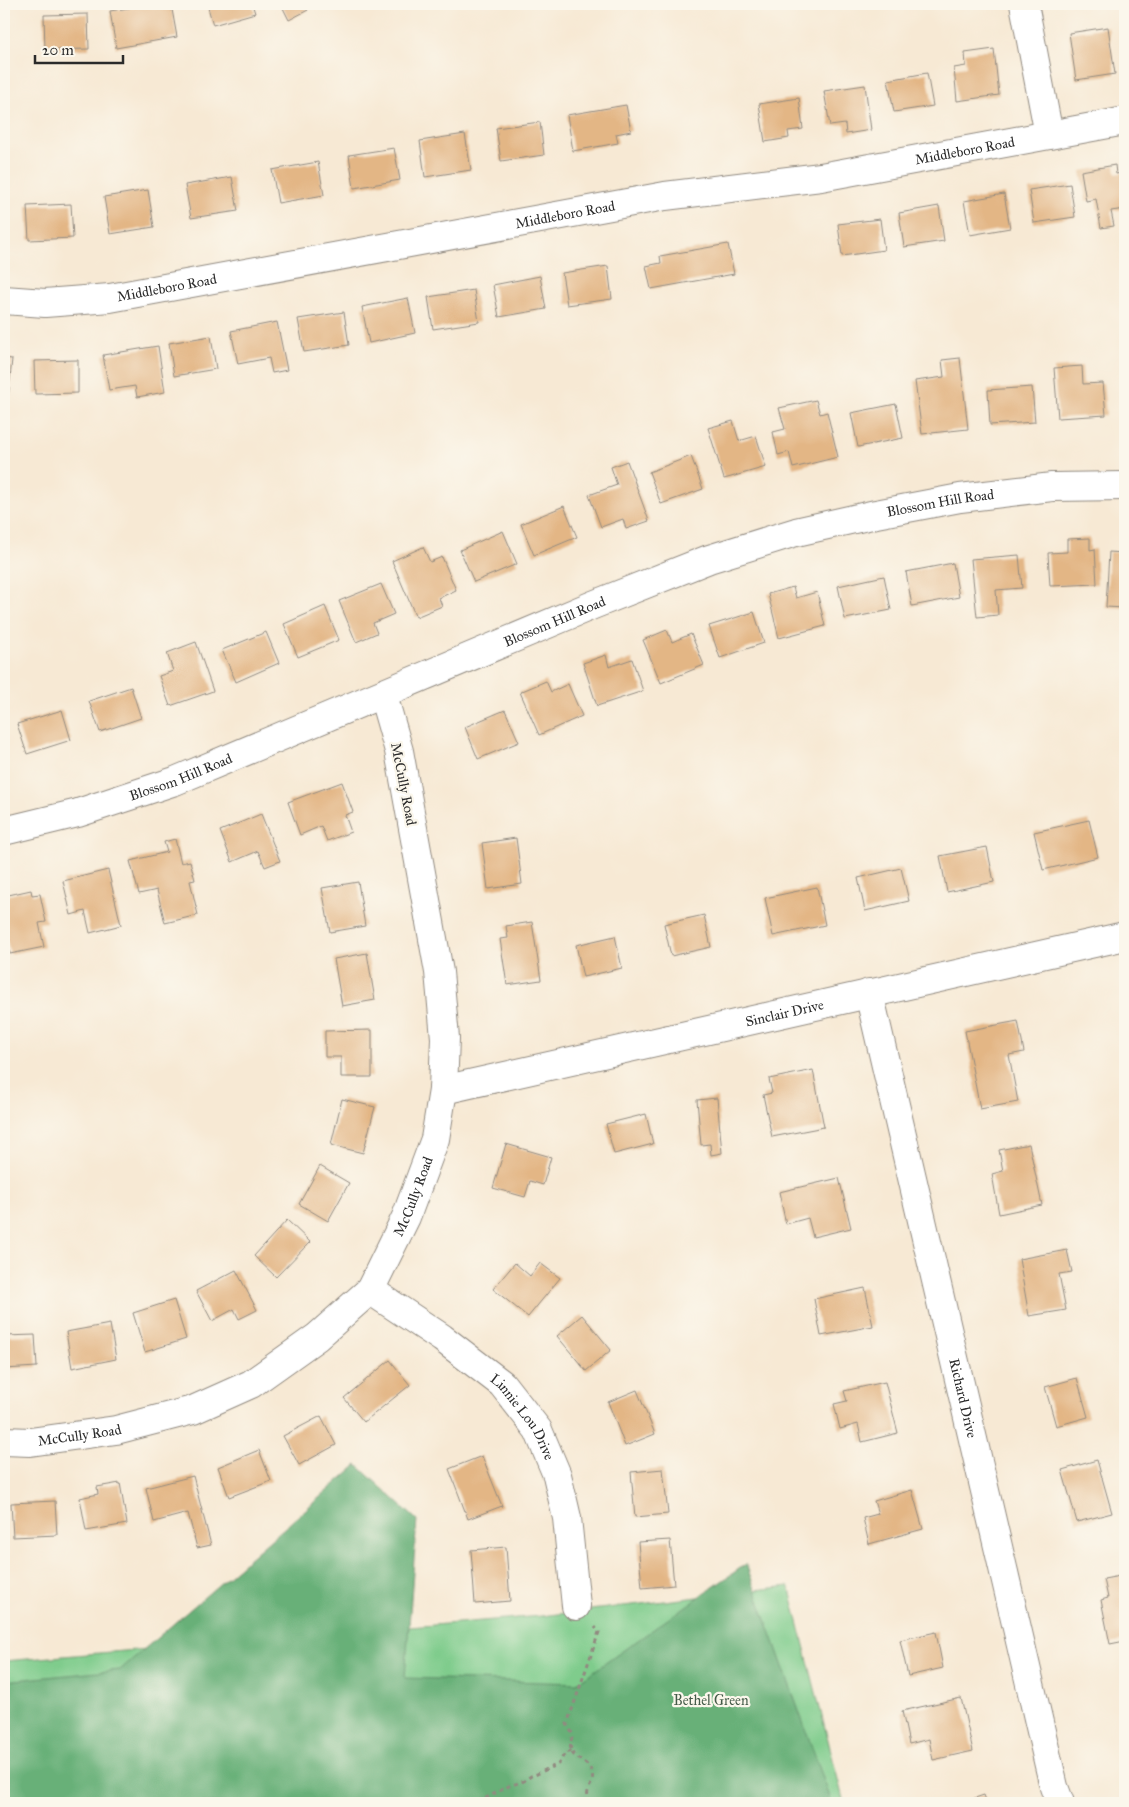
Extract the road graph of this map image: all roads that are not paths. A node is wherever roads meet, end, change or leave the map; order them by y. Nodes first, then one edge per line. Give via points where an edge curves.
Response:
1 (1024, 4) edge
2 (1125, 121) edge
3 (1049, 135) junction
4 (4, 300) edge
5 (1125, 486) edge
6 (383, 695) junction
7 (4, 831) edge
8 (1125, 936) edge
9 (869, 994) junction
10 (443, 1090) junction
11 (370, 1290) junction
12 (4, 1441) edge
13 (576, 1606) road end
14 (1060, 1803) edge

1 - 3 street
2 - 3 street, Middleboro Road
3 - 4 street, Middleboro Road via 821,177 665,196 110,298 45,302
5 - 6 street, Blossom Hill Road via 1052,487 960,498 796,532 709,559
6 - 7 street, Blossom Hill Road via 175,782 78,813
6 - 10 street, McCully Road via 399,751 439,972 445,1038
8 - 9 street, Sinclair Drive
9 - 10 street, Sinclair Drive
9 - 14 street, Richard Drive
10 - 11 street, McCully Road via 436,1139 406,1217
11 - 12 street, McCully Road via 316,1337 251,1384 193,1410 116,1430 30,1442
11 - 13 street, Linnie Lou Drive via 442,1338 502,1384 538,1430 557,1475 567,1518

